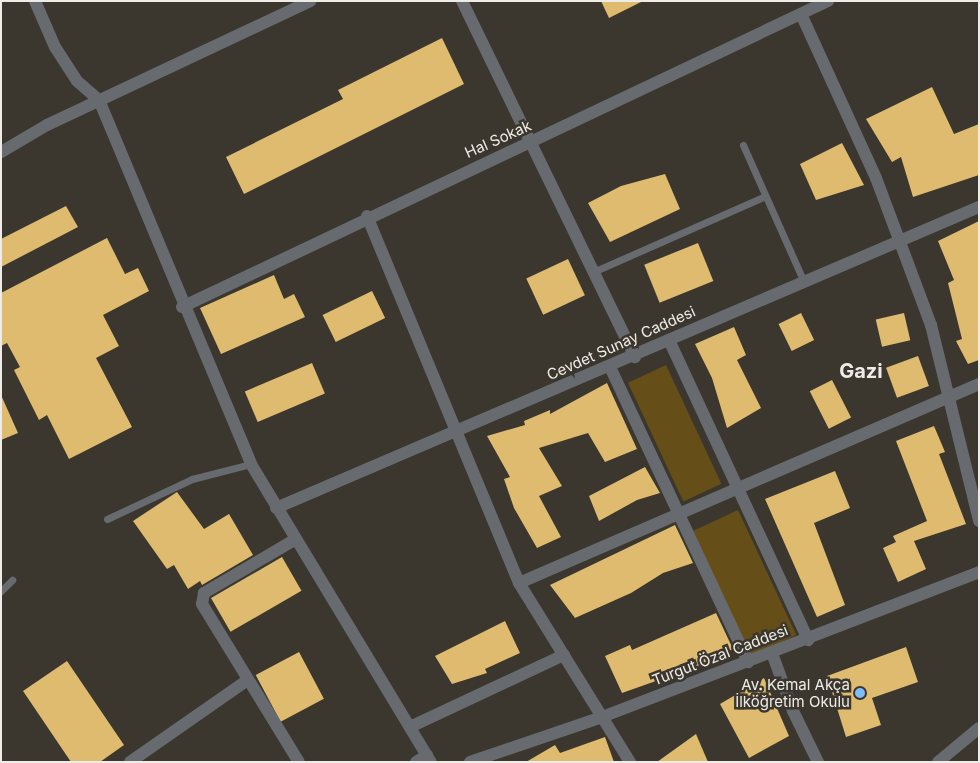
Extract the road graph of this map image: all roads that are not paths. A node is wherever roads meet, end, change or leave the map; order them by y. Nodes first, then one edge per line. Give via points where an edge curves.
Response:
1 (35, 1) edge
2 (310, 1) edge
3 (462, 1) edge
4 (828, 1) edge
5 (801, 14) junction
6 (99, 100) junction
7 (530, 143) junction
8 (743, 145) dead end
9 (1, 152) edge
10 (765, 196) junction
11 (979, 206) edge
12 (367, 216) junction
13 (900, 240) junction
14 (593, 272) junction
15 (804, 282) junction
16 (182, 307) junction
17 (669, 340) junction
18 (635, 357) junction
19 (610, 367) junction
20 (979, 384) edge
21 (950, 396) junction
22 (454, 431) junction
23 (251, 464) junction
24 (737, 491) junction
25 (276, 508) junction
26 (677, 516) junction
27 (107, 518) dead end
28 (979, 521) edge
29 (296, 539) junction
30 (979, 572) edge
31 (12, 580) dead end
32 (519, 583) junction
33 (1, 591) edge
34 (808, 640) junction
35 (772, 653) junction
36 (564, 655) junction
37 (748, 662) junction
38 (246, 681) junction
39 (602, 717) junction
40 (410, 727) junction
41 (979, 728) edge
42 (425, 759) edge
43 (130, 762) edge
44 (299, 762) edge
45 (470, 762) edge
46 (630, 762) edge
47 (818, 762) edge
48 (938, 762) edge

1 - 6 street via 60,56 77,81
2 - 6 street
3 - 7 street
4 - 5 street, Hal Sokak
5 - 7 street, Hal Sokak
5 - 13 street via 876,178
6 - 9 street
6 - 16 street
7 - 12 street, Hal Sokak
7 - 14 street
8 - 10 lane
10 - 14 lane
10 - 15 lane
11 - 13 street, Cevdet Sunay Caddesi
12 - 16 street, Hal Sokak
12 - 22 street
13 - 15 street, Cevdet Sunay Caddesi
13 - 21 street via 931,325
14 - 18 street
15 - 17 street, Cevdet Sunay Caddesi
16 - 23 street
17 - 18 street, Cevdet Sunay Caddesi
17 - 24 street
18 - 19 street, Cevdet Sunay Caddesi
19 - 22 street, Cevdet Sunay Caddesi
19 - 26 street
20 - 21 street
21 - 24 street
21 - 28 street
22 - 25 street, Cevdet Sunay Caddesi
22 - 32 street
23 - 25 street
23 - 27 lane via 192,479
24 - 26 street
24 - 34 street
25 - 29 street
26 - 32 street
26 - 37 street
29 - 38 street via 204,593 202,604 205,613
29 - 40 street
30 - 34 street, Turgut Özal Caddesi
31 - 33 lane
32 - 36 street
34 - 35 street, Turgut Özal Caddesi
35 - 37 street, Turgut Özal Caddesi
35 - 47 street via 793,711
36 - 39 street
36 - 40 street
37 - 39 street, Turgut Özal Caddesi
38 - 43 street
38 - 44 street
39 - 45 street, Turgut Özal Caddesi
39 - 46 street
40 - 42 street
41 - 48 street

